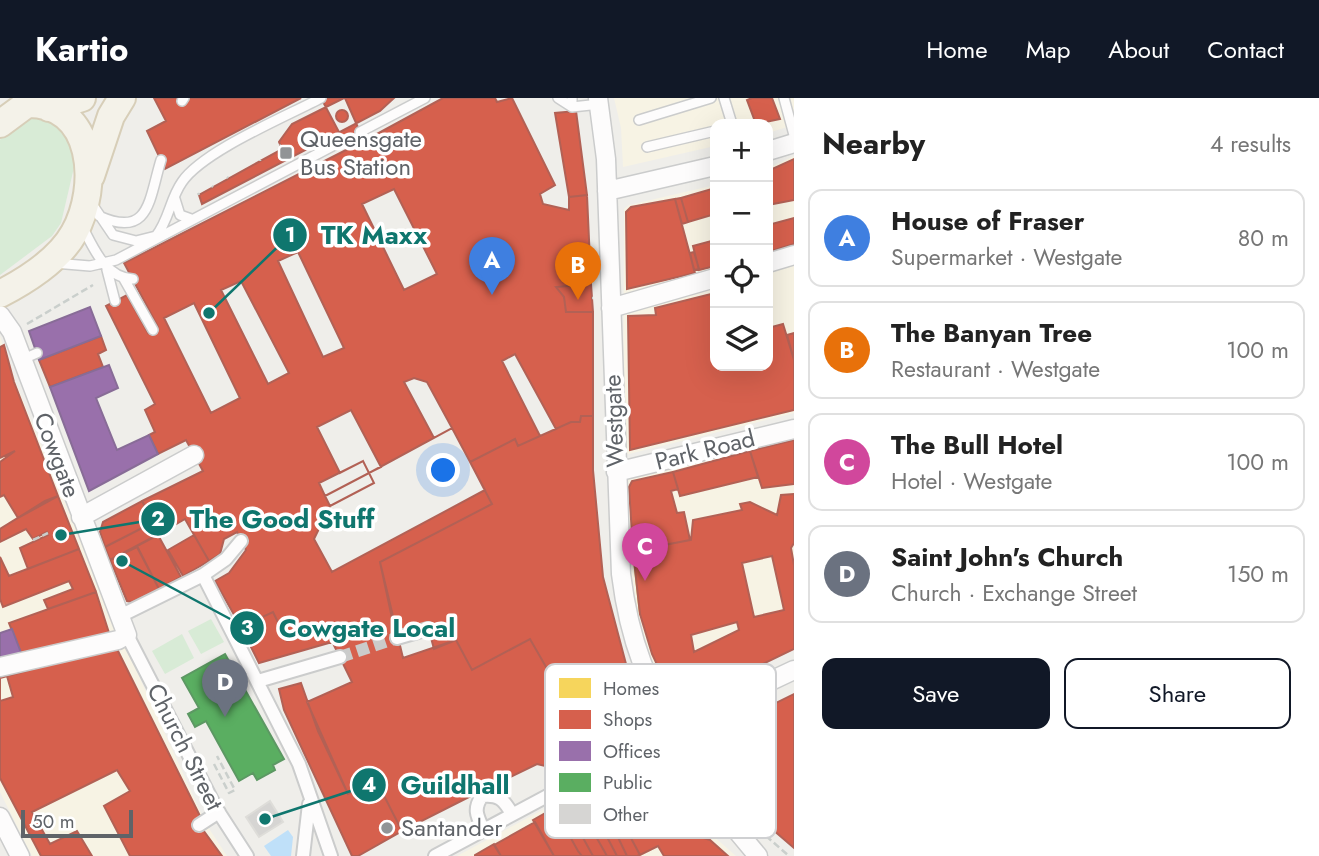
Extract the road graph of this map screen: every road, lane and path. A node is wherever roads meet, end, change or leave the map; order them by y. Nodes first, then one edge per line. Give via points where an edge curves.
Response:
1 (82, 98) edge
2 (122, 98) edge
3 (321, 98) edge
4 (425, 98) edge
5 (558, 98) edge
6 (711, 98) edge
7 (724, 98) edge
8 (784, 98) edge
9 (599, 101) edge
10 (572, 102) edge
11 (27, 103) edge
12 (730, 119) edge
13 (639, 120) dead end
14 (0, 124) edge
15 (360, 132) dead end
16 (710, 132) edge
17 (794, 135) edge
18 (344, 140) dead end
19 (794, 143) edge
20 (647, 147) dead end
21 (773, 149) edge
22 (161, 160) dead end
23 (710, 167) edge
24 (607, 191) junction
25 (175, 197) junction
26 (89, 202) junction
27 (191, 219) junction
28 (156, 236) junction
29 (794, 255) edge
30 (49, 261) junction
31 (773, 261) edge
32 (104, 264) junction
33 (710, 279) edge
34 (93, 285) dead end
35 (593, 293) dead end
36 (0, 294) edge
37 (593, 298) dead end
38 (115, 301) dead end
39 (611, 308) junction
40 (0, 315) edge
41 (21, 328) dead end
42 (153, 330) dead end
43 (794, 429) edge
44 (194, 455) dead end
45 (616, 472) junction
46 (80, 517) junction
47 (48, 533) dead end
48 (33, 540) dead end
49 (242, 541) dead end
50 (203, 575) junction
51 (120, 617) junction
52 (428, 628) dead end
53 (127, 635) junction
54 (397, 638) tunnel mouth
55 (340, 657) tunnel mouth
56 (643, 664) edge
57 (0, 667) edge
58 (794, 670) edge
59 (776, 678) edge
60 (258, 681) junction
61 (217, 756) dead end
62 (214, 764) dead end
63 (545, 797) edge
64 (309, 800) junction
65 (219, 812) junction
66 (512, 814) junction
67 (0, 817) edge
68 (199, 825) dead end
69 (483, 829) junction
70 (743, 838) edge
71 (769, 838) edge
72 (20, 856) edge
73 (247, 856) edge
74 (303, 856) edge
75 (331, 856) edge
76 (435, 856) edge
77 (758, 856) edge
78 (789, 856) edge

1 - 11 main road
2 - 26 main road via 111,116
3 - 25 lane via 197,165
4 - 15 lane
5 - 10 lane
6 - 13 lane
7 - 12 lane
8 - 17 lane
9 - 10 lane
9 - 24 street, Westgate
11 - 14 main road
11 - 26 main road via 64,116 74,127 90,159
16 - 20 lane
18 - 27 lane
19 - 21 street
22 - 26 lane via 143,215 128,225 118,225
23 - 24 street
24 - 39 street, Westgate
25 - 27 lane via 180,215
25 - 28 lane
26 - 28 lane via 105,228 120,238 136,241
26 - 30 main road via 68,242
26 - 32 lane
27 - 28 lane
28 - 32 lane
29 - 31 street
30 - 32 lane via 66,266
30 - 36 main road
32 - 38 lane
32 - 42 lane via 128,279
33 - 39 street
34 - 41 path
35 - 37 path
39 - 45 street, Westgate
40 - 46 street, Cowgate via 29,357
43 - 45 street, Park Road
44 - 46 street
45 - 56 street, Westgate via 626,617
46 - 51 street, Cowgate
47 - 48 path
49 - 50 street
50 - 51 street
50 - 60 street
51 - 53 street, Cowgate
52 - 54 street
53 - 57 street
53 - 65 street, Church Street
55 - 60 street
58 - 59 street
60 - 64 street via 303,761
61 - 62 path via 235,790 229,793
63 - 66 street
64 - 74 street
64 - 75 street
65 - 68 street
65 - 73 street, Church Street
66 - 69 street
66 - 69 street via 504,800 480,792 475,814
67 - 72 street
69 - 76 street
70 - 77 street, Westgate
71 - 78 path

